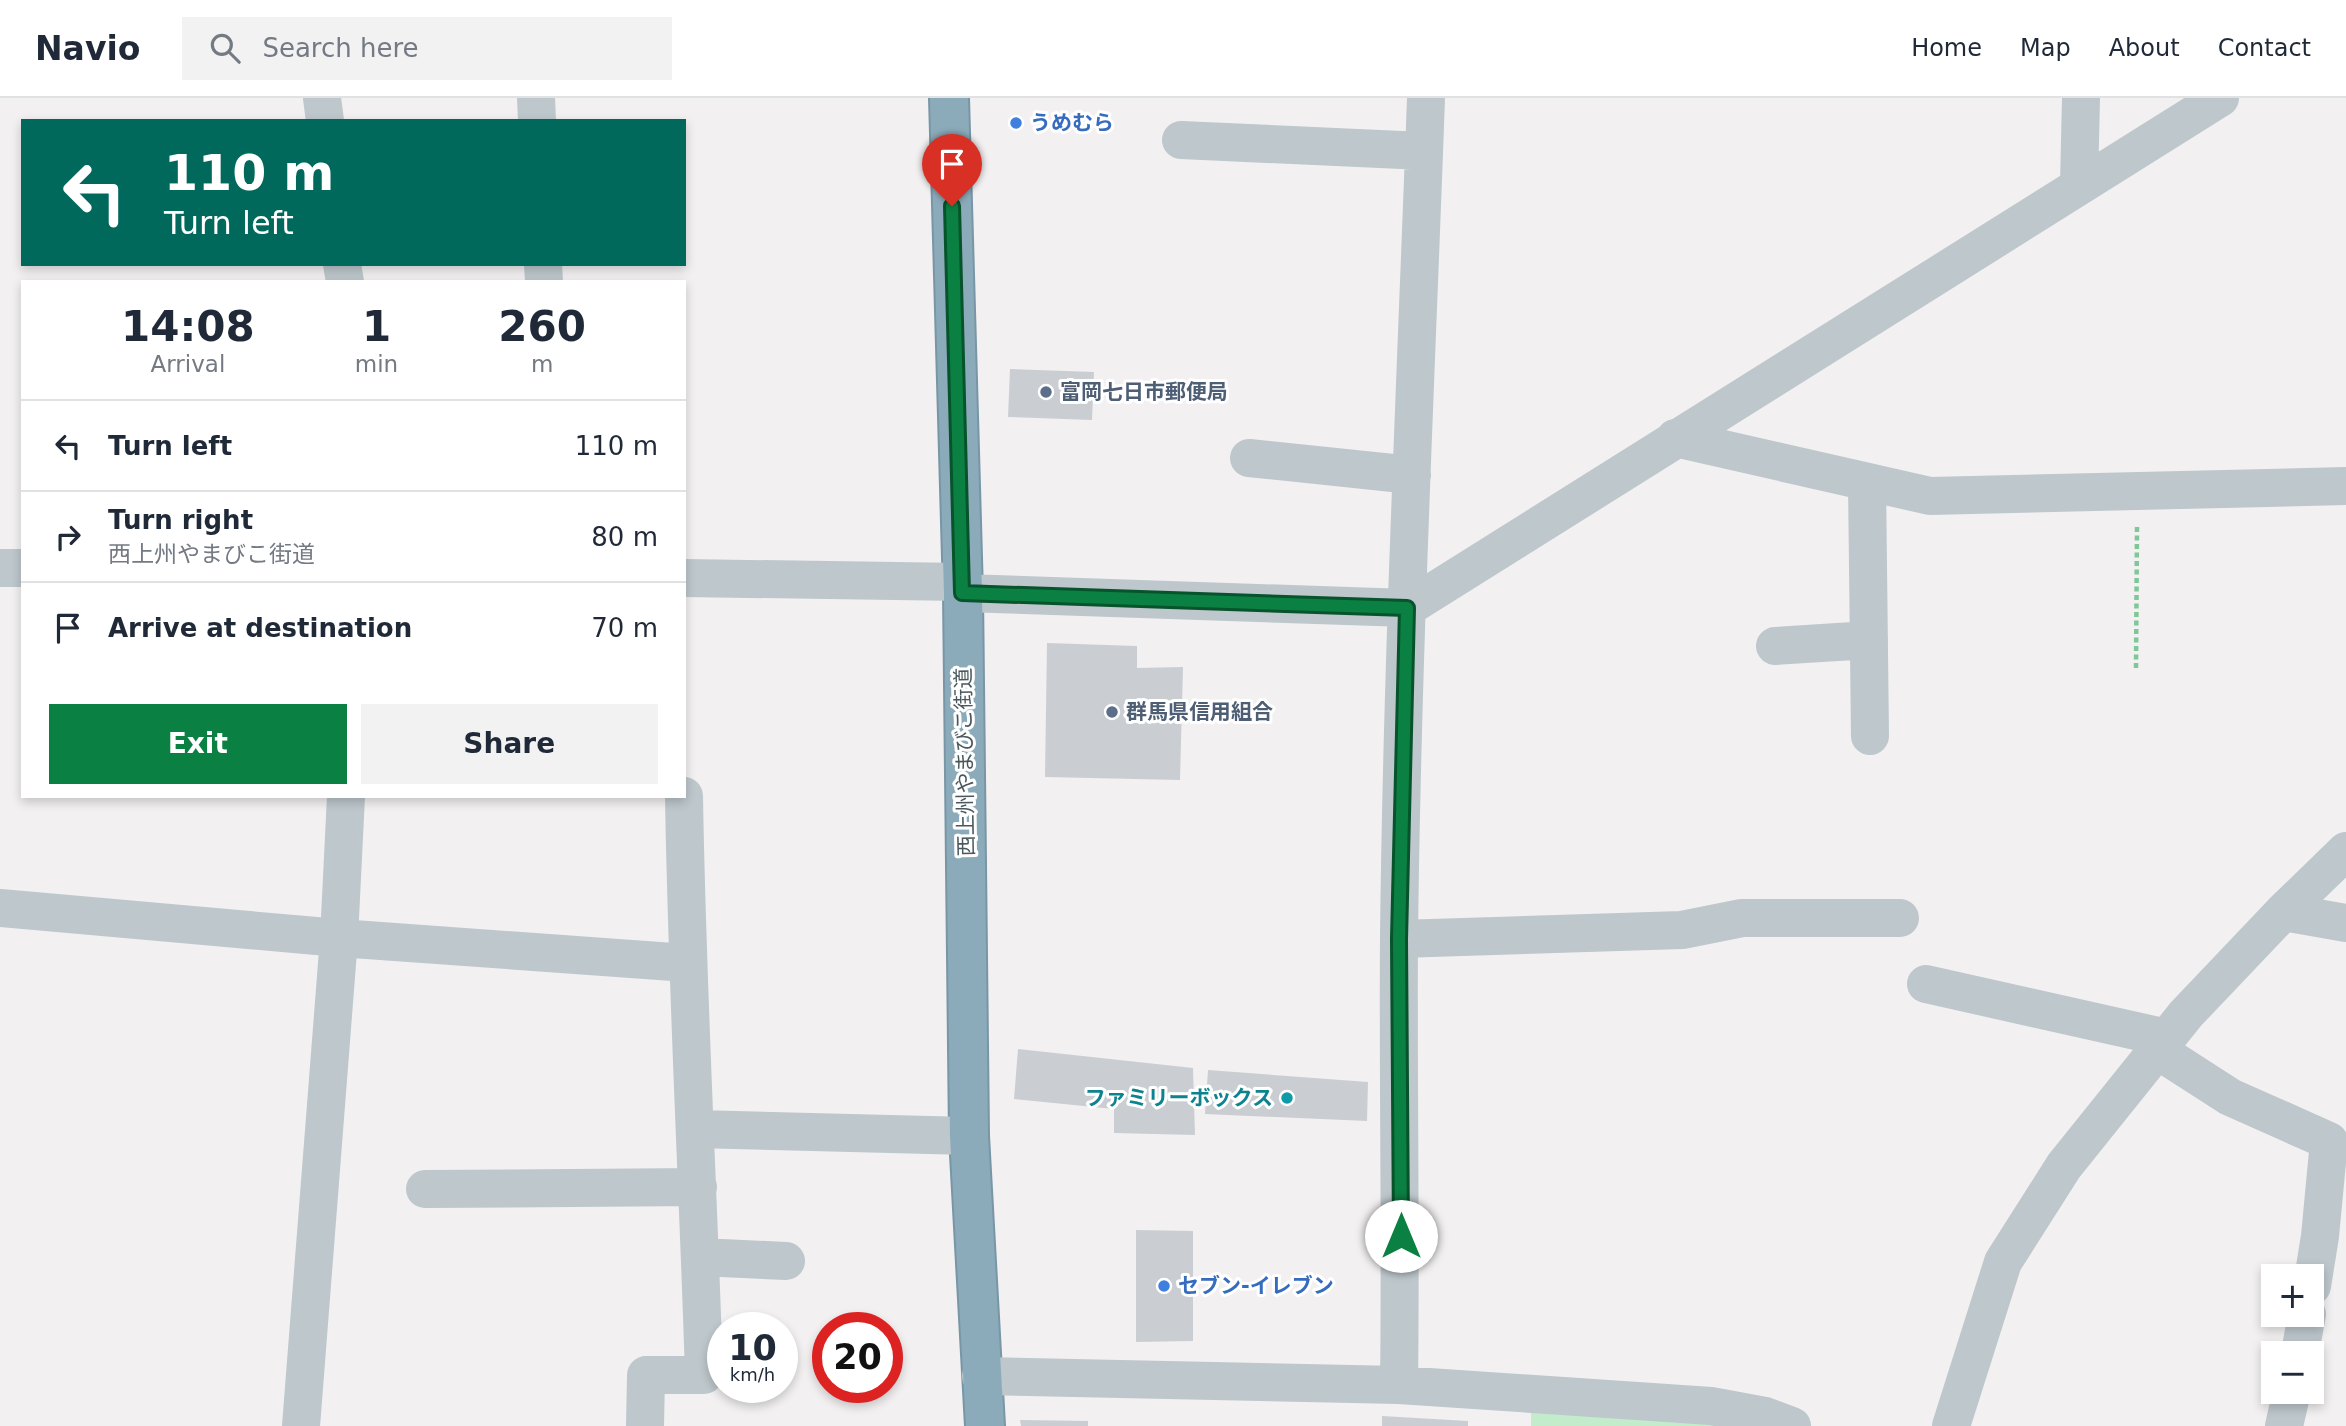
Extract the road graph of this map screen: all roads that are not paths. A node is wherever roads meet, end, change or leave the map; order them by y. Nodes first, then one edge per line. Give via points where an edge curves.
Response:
1 (322, 98) edge
2 (536, 98) edge
3 (949, 98) edge
4 (1426, 98) edge
5 (2081, 98) edge
6 (2220, 98) edge
7 (325, 119) edge
8 (537, 119) edge
9 (1181, 140) dead end
10 (1424, 151) junction
11 (2079, 185) junction
12 (1675, 438) junction
13 (1250, 458) dead end
14 (1412, 475) junction
15 (1867, 482) junction
16 (2346, 486) edge
17 (0, 568) edge
18 (21, 568) edge
19 (686, 578) edge
20 (962, 588) junction
21 (1407, 608) junction
22 (1869, 640) junction
23 (1776, 646) dead end
24 (1871, 736) dead end
25 (346, 798) edge
26 (684, 798) edge
27 (2346, 851) edge
28 (0, 908) edge
29 (2283, 912) junction
30 (1900, 919) dead end
31 (2346, 923) edge
32 (339, 938) junction
33 (1399, 939) junction
34 (687, 963) junction
35 (1927, 984) dead end
36 (2162, 1044) junction
37 (696, 1129) junction
38 (970, 1136) junction
39 (698, 1186) junction
40 (425, 1189) dead end
41 (700, 1257) junction
42 (786, 1261) dead end
43 (2316, 1264) edge
44 (981, 1376) junction
45 (1399, 1385) junction
46 (2289, 1404) edge
47 (301, 1426) edge
48 (645, 1426) edge
49 (985, 1426) edge
50 (1792, 1426) edge
51 (1951, 1426) edge
52 (2284, 1426) edge

1 - 7 street
2 - 8 street
3 - 20 highway, 西上州やまびこ街道
4 - 10 street
5 - 11 street
6 - 11 street
9 - 10 street
10 - 14 street
11 - 12 street
12 - 15 street
12 - 21 street
13 - 14 street
14 - 21 street
15 - 16 street via 1930,496
15 - 22 street
17 - 18 street
19 - 20 street
20 - 21 street
20 - 38 highway, 西上州やまびこ街道
21 - 33 street
22 - 23 street
22 - 24 street
25 - 32 street
26 - 34 street
27 - 29 street
28 - 32 street
29 - 31 street
29 - 36 street
30 - 33 street via 1742,919 1682,930
32 - 34 street
32 - 47 street
33 - 45 street
34 - 37 street
35 - 36 street
36 - 43 street via 2230,1097 2329,1141
36 - 51 street via 2064,1166 2003,1262
37 - 38 street
37 - 39 street
38 - 44 highway, 西上州やまびこ街道
39 - 40 street
39 - 41 street
41 - 42 street
41 - 48 street via 704,1375 646,1375
44 - 45 street
44 - 49 highway, 西上州やまびこ街道
45 - 50 street via 1711,1406
46 - 52 street

